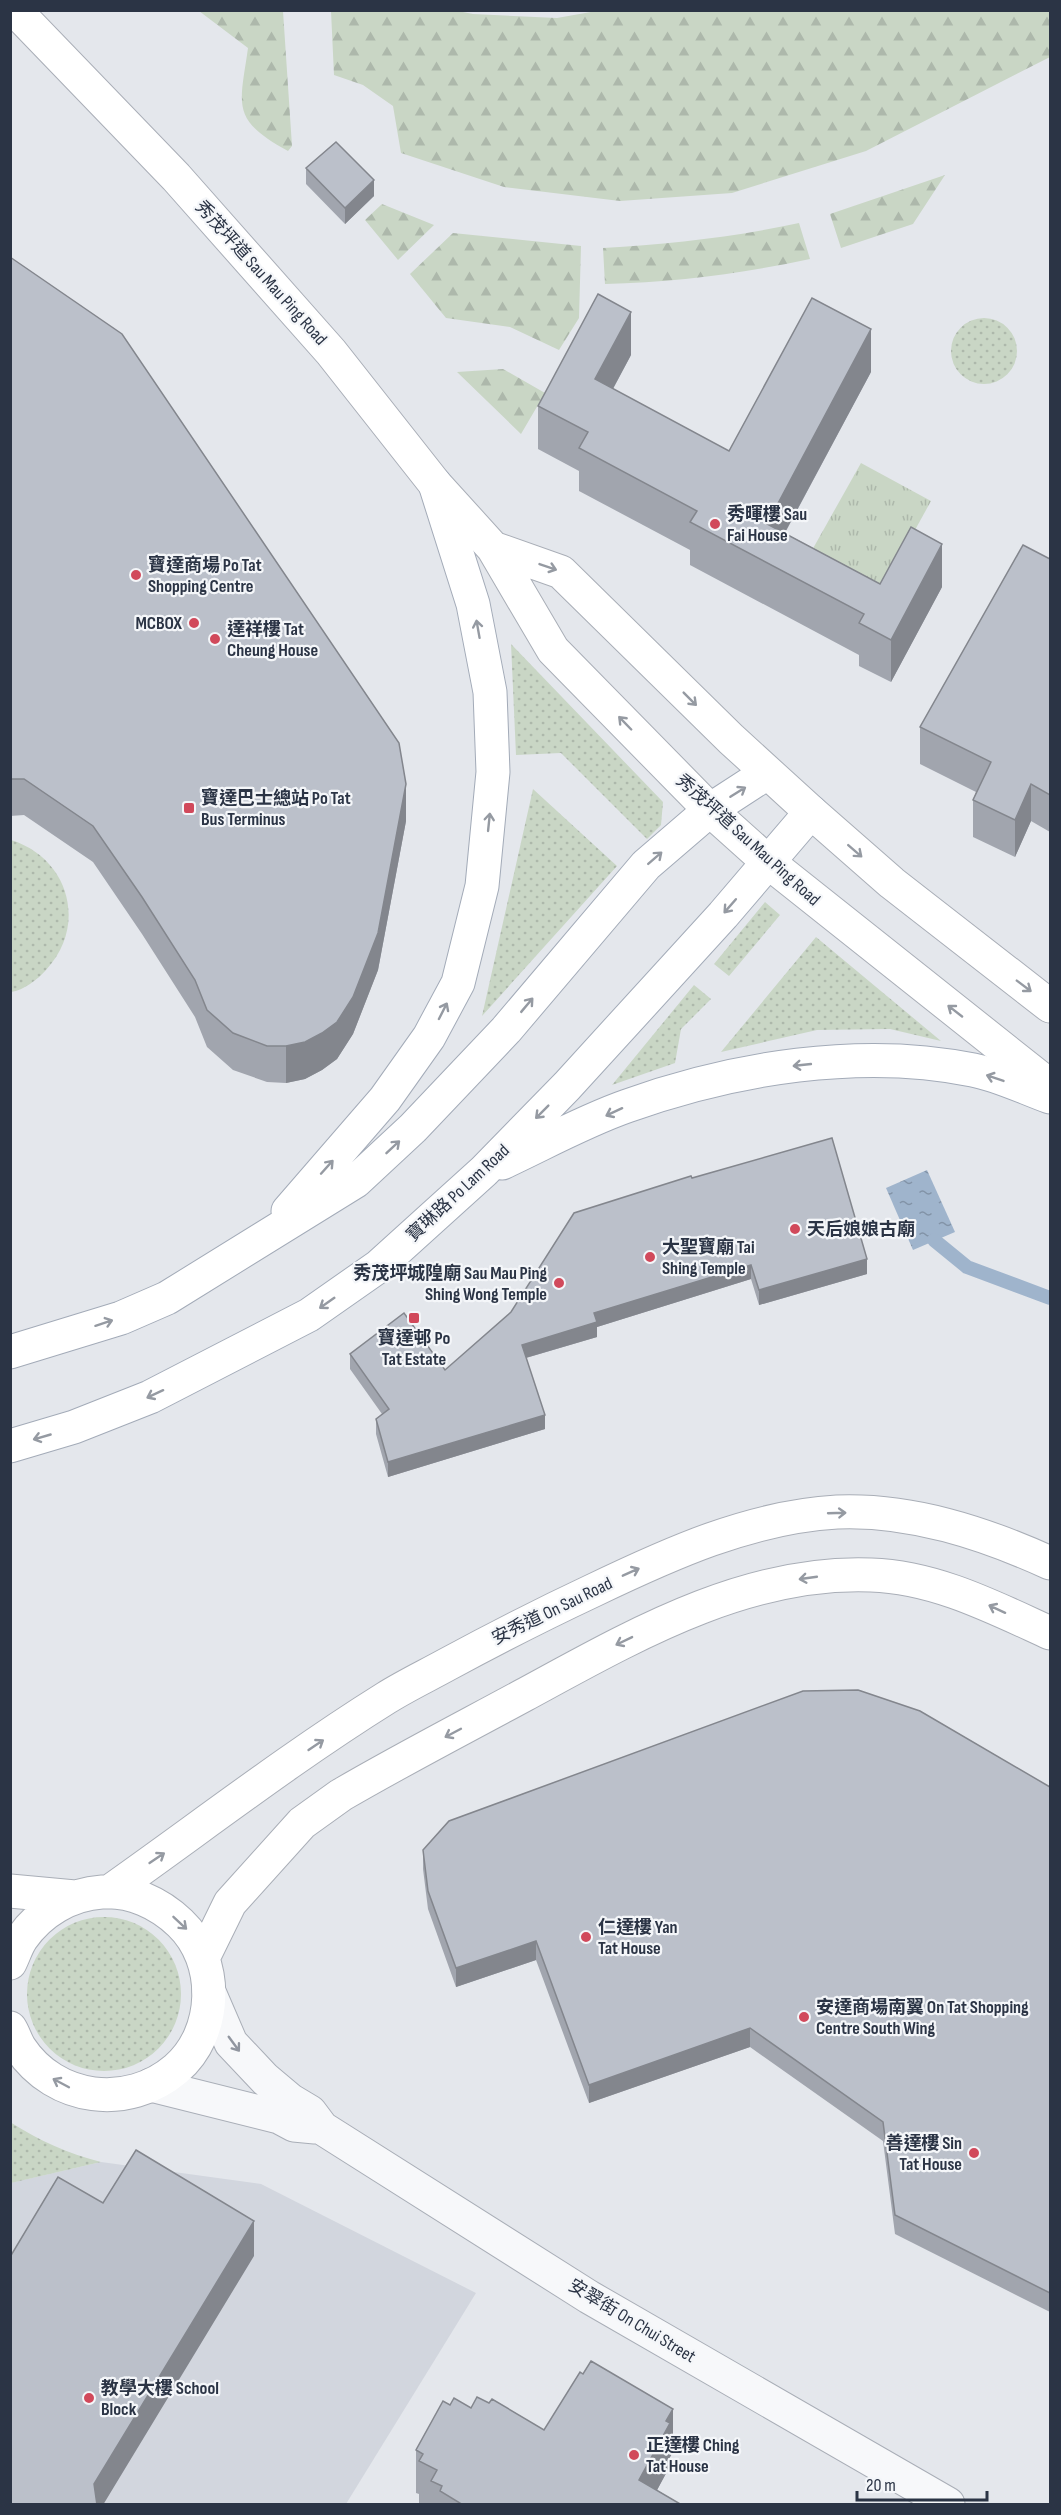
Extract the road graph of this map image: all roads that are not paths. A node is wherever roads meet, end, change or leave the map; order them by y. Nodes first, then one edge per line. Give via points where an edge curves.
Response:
1 (15, 10) edge
2 (435, 484) junction
3 (493, 548) junction
4 (767, 773) junction
5 (710, 810) junction
6 (811, 812) junction
7 (768, 862) junction
8 (1050, 1006) edge
9 (1050, 1086) edge
10 (1050, 1097) edge
11 (484, 1171) junction
12 (261, 1242) junction
13 (10, 1352) edge
14 (10, 1446) edge
15 (1050, 1563) edge
16 (1050, 1633) edge
17 (10, 1891) edge
18 (109, 1892) junction
19 (75, 1897) junction
20 (203, 1958) junction
21 (10, 1963) edge
22 (209, 1992) junction
23 (10, 2028) edge
24 (151, 2085) junction
25 (322, 2128) junction
26 (948, 2505) edge

1 - 2 main road, 秀茂坪道 Sau Mau Ping Road via 176,177 324,344
2 - 3 main road, 秀茂坪道 Sau Mau Ping Road
12 -> 2 main road via 385,1100 429,1037 458,983 482,886 493,772 490,692 473,604
3 -> 4 main road, 秀茂坪道 Sau Mau Ping Road via 561,572
5 -> 3 main road, 秀茂坪道 Sau Mau Ping Road via 553,650
5 -> 4 main road
4 - 6 main road, 秀茂坪道 Sau Mau Ping Road
5 - 7 main road, 秀茂坪道 Sau Mau Ping Road
12 -> 5 main road via 356,1181 413,1128 506,1030 646,865
6 - 7 main road, 寶琳路 Po Lam Road
6 -> 8 main road, 秀茂坪道 Sau Mau Ping Road via 892,883
9 -> 7 main road, 秀茂坪道 Sau Mau Ping Road
7 -> 11 main road, 寶琳路 Po Lam Road via 623,1026
10 -> 11 main road via 974,1070 901,1061 762,1069 626,1106
11 -> 14 main road, 寶琳路 Po Lam Road via 379,1266 309,1316 150,1397 74,1427
13 -> 12 main road via 121,1318 167,1298
18 -> 15 main road, 安秀道 On Sau Road via 387,1697 559,1607 695,1545 799,1515 879,1513 959,1528
16 -> 20 main road via 952,1591 913,1580 872,1575 790,1581 697,1609 618,1644 341,1795 302,1823 230,1903
17 - 19 main road
18 - 19 main road
18 -> 20 main road via 139,1897 166,1910 188,1931
19 - 21 main road via 44,1913 22,1938
20 - 22 main road
22 - 24 main road via 206,2020 195,2046 176,2069
22 -> 25 street, 安翠街 On Chui Street via 231,2043 265,2079 310,2112
24 -> 23 main road via 112,2096 62,2085 20,2048
24 - 25 street, 安翠街 On Chui Street via 279,2117 294,2125
25 - 26 street, 安翠街 On Chui Street via 589,2297

